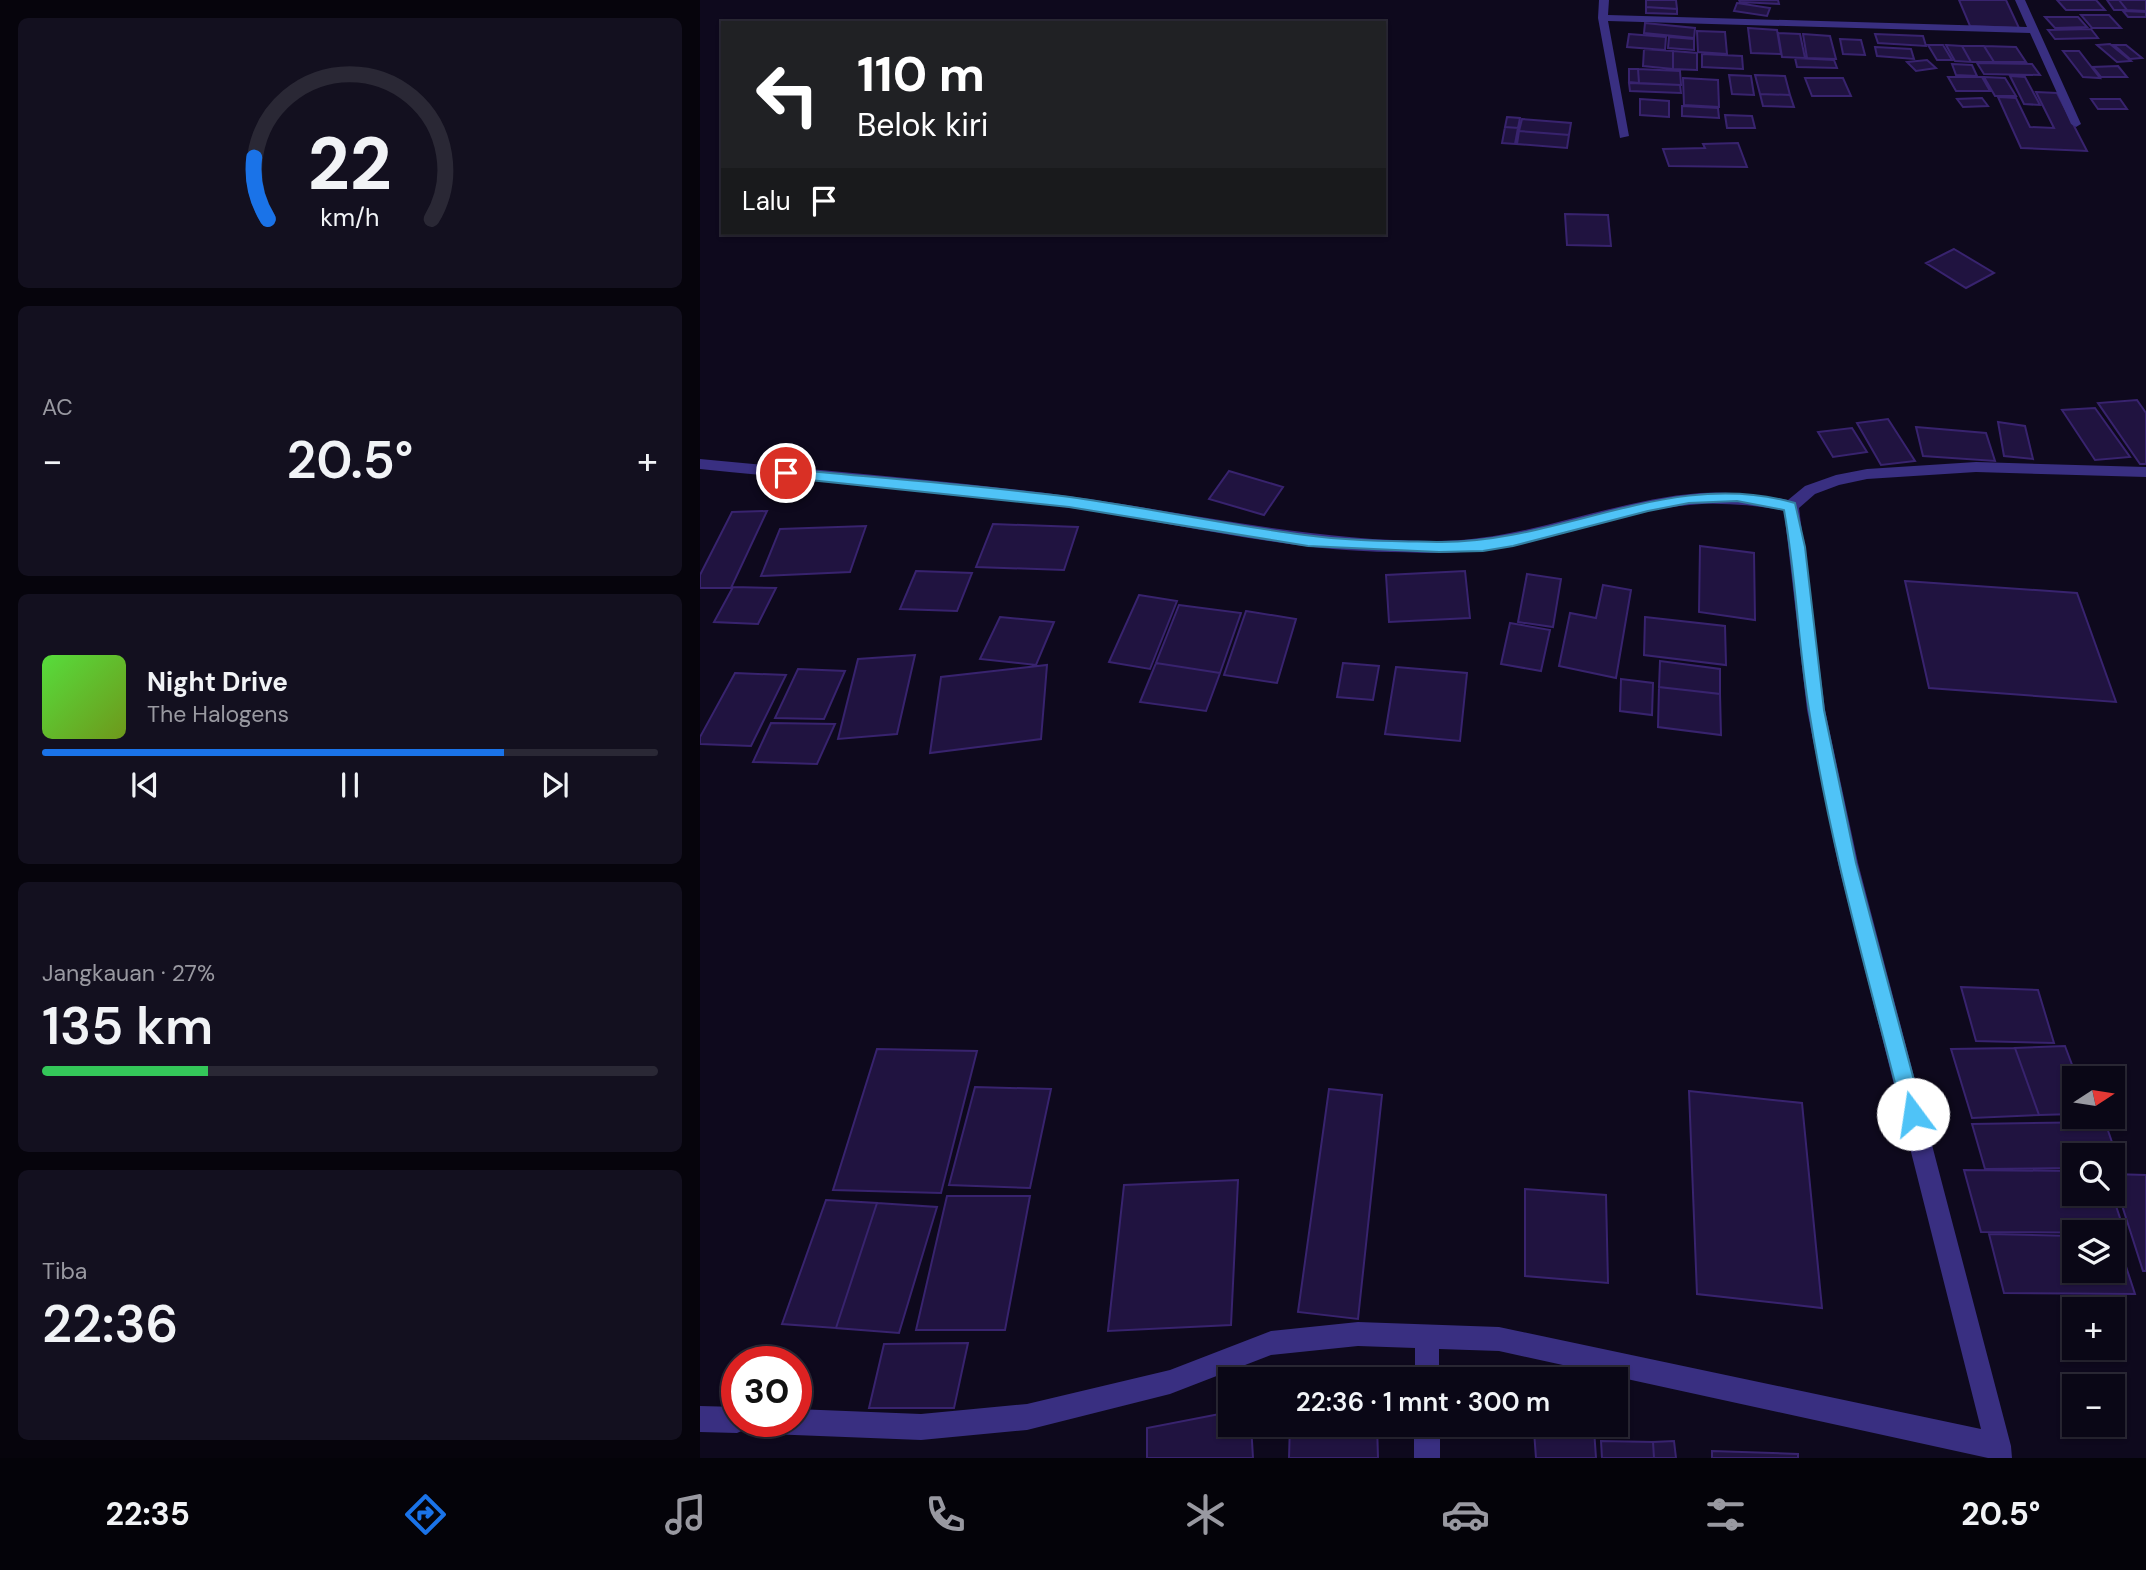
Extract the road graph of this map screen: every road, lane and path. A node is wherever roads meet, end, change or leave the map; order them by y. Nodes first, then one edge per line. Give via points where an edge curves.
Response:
1 (1604, 0) edge
2 (2020, 0) edge
3 (1603, 18) junction
4 (2035, 30) junction
5 (2076, 124) dead end
6 (1624, 136) dead end
7 (700, 464) edge
8 (2146, 472) edge
9 (1791, 506) junction
10 (1427, 1336) junction
11 (1427, 1367) edge
12 (700, 1419) edge
13 (721, 1420) edge
14 (812, 1423) edge
15 (1427, 1437) edge
16 (1999, 1452) edge
17 (1427, 1458) edge

1 - 3 street
2 - 4 street
3 - 4 street
3 - 6 street
4 - 5 street
7 - 9 street via 1069,502 1308,541 1439,547 1513,541 1689,498 1737,496
8 - 9 street via 1976,467 1867,474 1810,490
9 - 16 street via 1816,710 1848,863
10 - 11 street
10 - 14 street via 1358,1334 1271,1343 1170,1382 1027,1417 921,1427
10 - 16 street via 1499,1339
12 - 13 street
15 - 17 street

